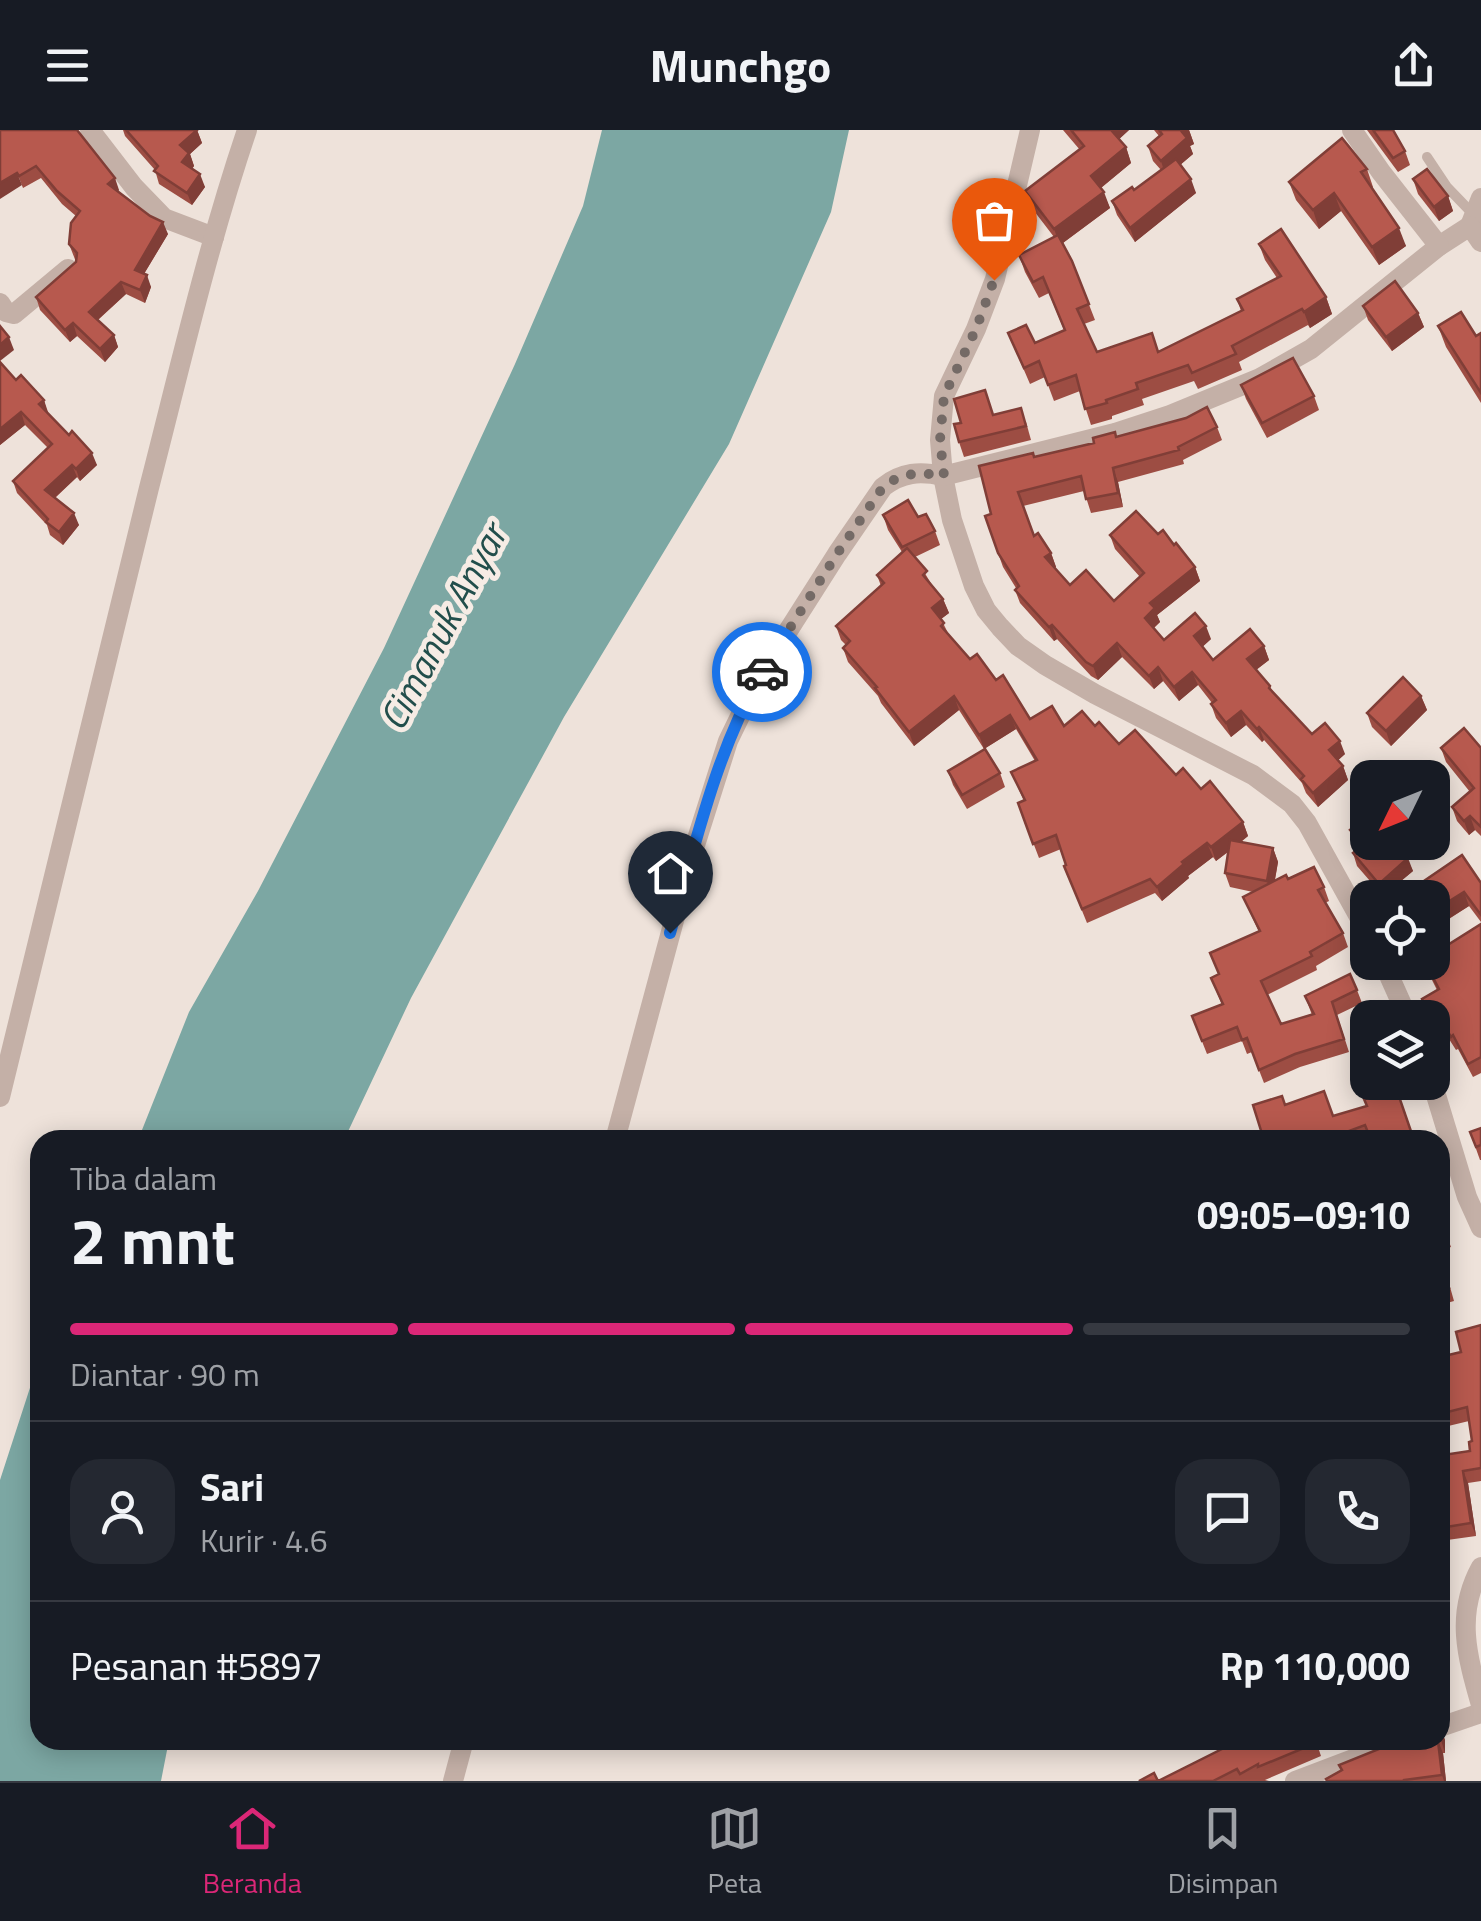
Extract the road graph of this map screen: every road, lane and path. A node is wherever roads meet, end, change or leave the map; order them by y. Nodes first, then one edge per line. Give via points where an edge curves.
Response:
1 (90, 130) edge
2 (247, 130) edge
3 (1030, 130) edge
4 (1352, 130) edge
5 (1427, 156) dead end
6 (1476, 220) edge
7 (214, 238) junction
8 (1439, 246) junction
9 (68, 269) edge
10 (0, 303) edge
11 (944, 476) junction
12 (1350, 900) edge
13 (0, 1097) edge
14 (1437, 1100) edge
15 (618, 1130) edge
16 (1446, 1130) edge
17 (1450, 1143) edge
18 (1481, 1228) edge
19 (1481, 1567) edge
20 (1481, 1705) edge
21 (1481, 1713) edge
22 (1450, 1724) edge
23 (461, 1750) edge
24 (1377, 1750) edge
25 (453, 1781) edge
26 (1295, 1781) edge

1 - 7 street via 164,218
2 - 7 street
3 - 11 street via 994,280 944,396
4 - 8 street
5 - 6 lane
6 - 8 street
7 - 13 street
8 - 11 street via 1311,350 1260,378 1115,433
9 - 10 street via 14,314
11 - 12 street via 964,561 986,610 1018,646 1273,788 1307,822
11 - 15 street via 906,474 883,487 742,709 690,861
14 - 16 street
17 - 18 street
19 - 20 street via 1465,1632
21 - 22 street
23 - 25 street
24 - 26 street

